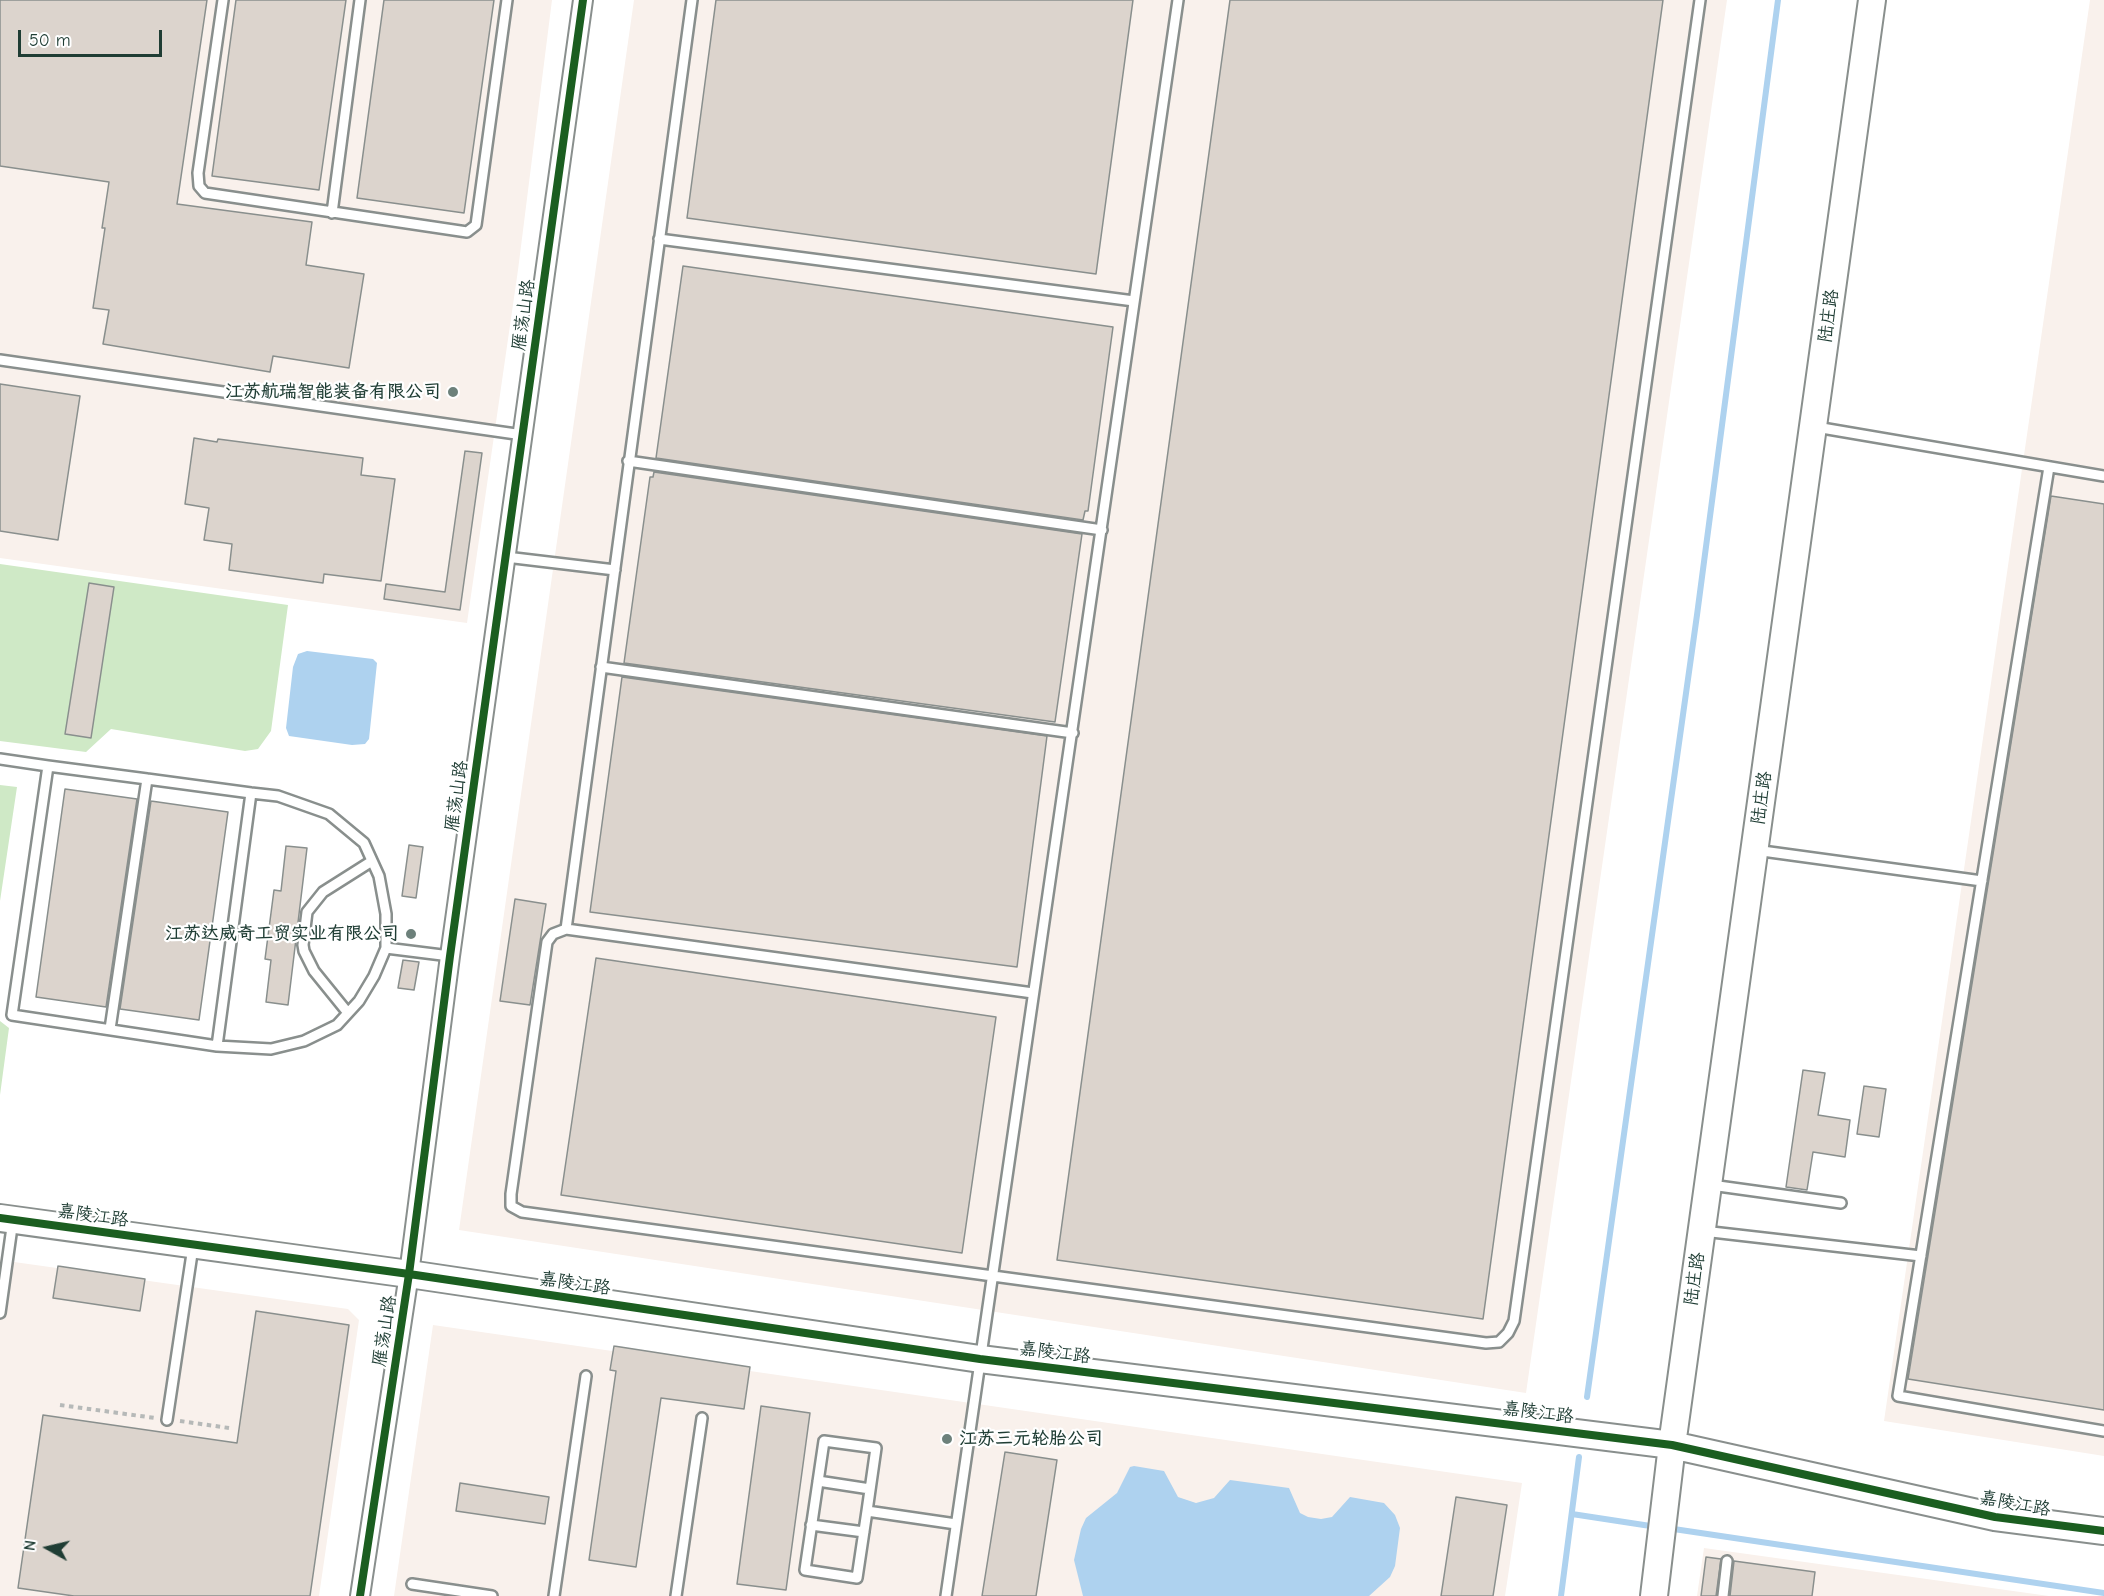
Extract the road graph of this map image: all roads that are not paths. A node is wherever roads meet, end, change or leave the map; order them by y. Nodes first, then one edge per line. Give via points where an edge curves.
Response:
1 (223, 0) edge
2 (360, 0) edge
3 (507, 0) edge
4 (583, 0) edge
5 (692, 0) edge
6 (1178, 0) edge
7 (1700, 0) edge
8 (1872, 0) edge
9 (332, 213) junction
10 (659, 239) junction
11 (1134, 301) junction
12 (0, 360) edge
13 (1813, 427) junction
14 (523, 435) junction
15 (628, 462) junction
16 (2049, 467) junction
17 (2104, 476) edge
18 (1102, 530) junction
19 (506, 556) junction
20 (615, 570) junction
21 (601, 667) junction
22 (1073, 733) junction
23 (0, 759) edge
24 (48, 766) junction
25 (147, 779) junction
26 (251, 793) junction
27 (1754, 850) junction
28 (372, 861) junction
29 (1982, 881) junction
30 (566, 929) junction
31 (386, 948) junction
32 (450, 956) junction
33 (1033, 993) junction
34 (348, 1013) junction
35 (110, 1029) junction
36 (217, 1046) junction
37 (1708, 1185) junction
38 (1841, 1203) dead end
39 (7, 1219) edge
40 (1702, 1230) junction
41 (193, 1245) junction
42 (1921, 1256) junction
43 (409, 1274) junction
44 (992, 1275) junction
45 (1, 1295) edge
46 (0, 1313) edge
47 (980, 1359) junction
48 (586, 1376) dead end
49 (702, 1418) dead end
50 (166, 1420) road end
51 (2104, 1431) edge
52 (1672, 1445) junction
53 (818, 1481) junction
54 (870, 1489) junction
55 (867, 1511) junction
56 (956, 1524) junction
57 (811, 1525) junction
58 (2104, 1531) edge
59 (864, 1532) junction
60 (1727, 1561) dead end
61 (412, 1584) dead end
62 (360, 1596) edge
63 (492, 1596) edge
64 (554, 1596) edge
65 (676, 1596) edge
66 (946, 1596) edge
67 (1654, 1596) edge
68 (1723, 1596) edge

1 - 9 lane via 199,186 212,196
2 - 9 lane
3 - 9 lane via 478,216 473,229 468,232
4 - 14 street, 雁荡山路
5 - 10 lane
6 - 11 lane
7 - 44 lane via 1516,1309 1508,1333 1499,1342 1486,1343
8 - 13 street, 陆庄路
10 - 11 lane
10 - 15 lane
11 - 18 lane
12 - 14 lane
13 - 16 lane
13 - 27 street, 陆庄路
14 - 19 street, 雁荡山路
15 - 18 lane
15 - 20 lane
16 - 17 lane
16 - 29 lane
18 - 22 lane
19 - 20 lane
19 - 32 street, 雁荡山路
20 - 21 lane
21 - 22 lane
21 - 30 lane
22 - 33 lane
23 - 24 lane
24 - 25 lane
24 - 35 lane via 12,1015
25 - 26 lane
25 - 35 lane
26 - 28 lane via 278,796 329,814 364,843
26 - 36 lane
27 - 29 lane
27 - 37 street, 陆庄路
28 - 31 lane via 386,914
28 - 34 lane via 323,892 307,912 304,951 314,971
29 - 42 lane
30 - 33 lane
30 - 44 lane via 553,934 547,942 512,1206 522,1212
31 - 32 lane
31 - 34 lane via 374,976
32 - 43 street, 雁荡山路
33 - 44 lane
34 - 36 lane via 337,1025 304,1041 271,1049
35 - 36 lane
37 - 38 lane
37 - 40 street, 陆庄路
39 - 41 street, 嘉陵江路
39 - 45 lane
40 - 42 lane
40 - 52 street, 陆庄路
41 - 43 street, 嘉陵江路
41 - 50 lane
42 - 51 lane via 1898,1396
43 - 47 street, 嘉陵江路
43 - 62 street, 雁荡山路
44 - 47 lane
45 - 46 lane
47 - 52 street, 嘉陵江路
47 - 56 lane
48 - 64 lane
49 - 65 lane
52 - 58 street, 嘉陵江路 via 1995,1517
52 - 67 street, 陆庄路
53 - 54 lane
53 - 54 lane via 824,1441 876,1448
53 - 57 lane
54 - 55 lane
55 - 56 lane
55 - 59 lane
56 - 66 lane
57 - 59 lane
57 - 59 lane via 804,1570 857,1578
60 - 68 lane
61 - 63 lane

